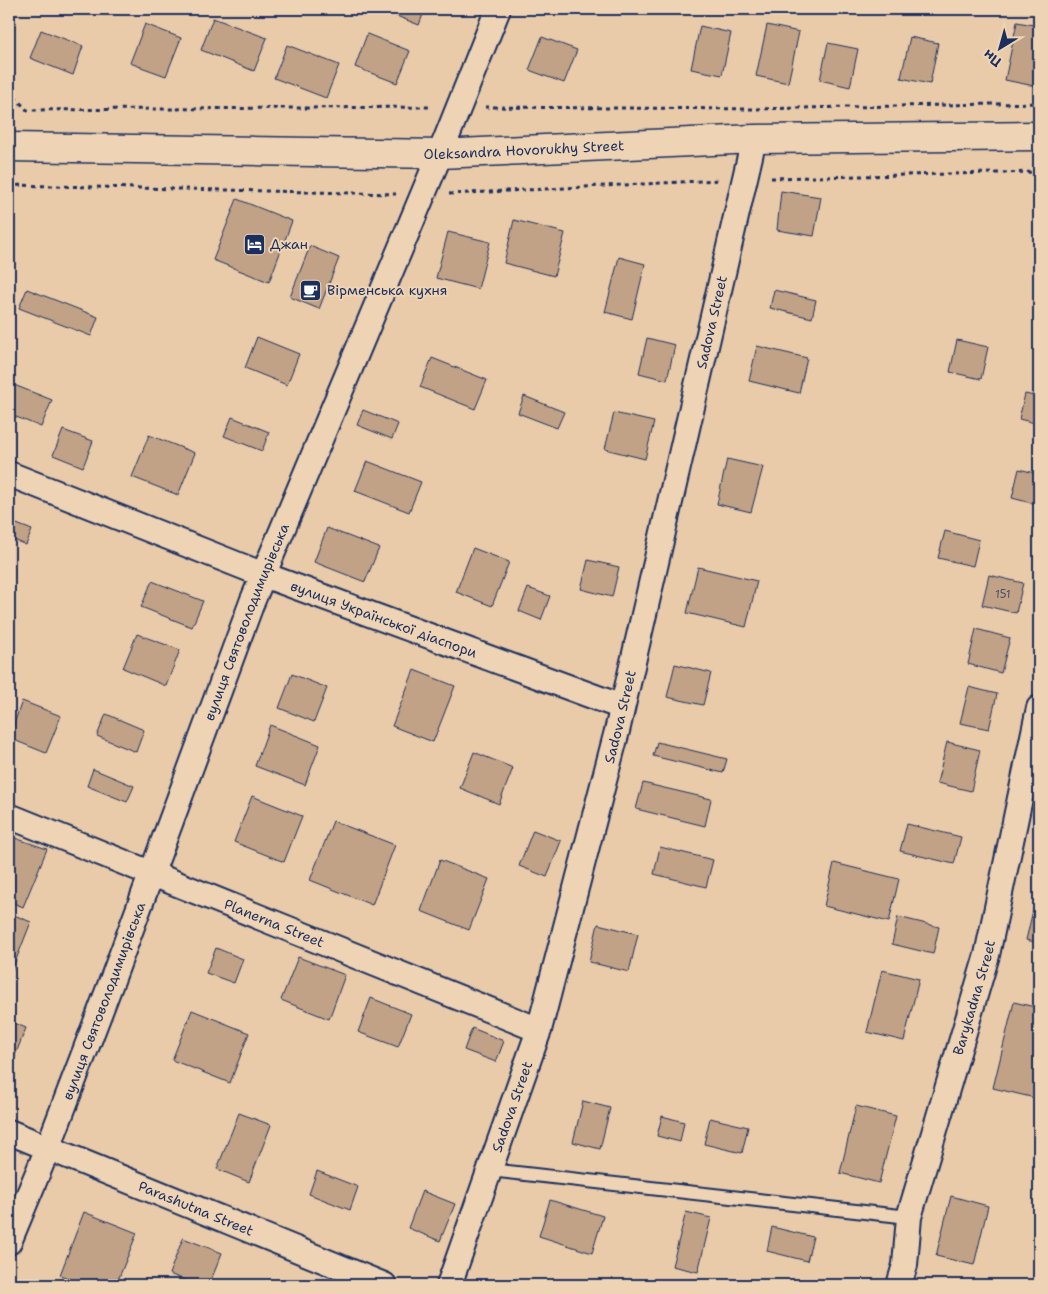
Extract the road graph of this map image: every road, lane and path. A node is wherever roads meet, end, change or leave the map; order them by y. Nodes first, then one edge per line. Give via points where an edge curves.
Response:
1 (498, 9) edge
2 (9, 91) edge
3 (1039, 103) edge
4 (458, 107) junction
5 (1039, 136) edge
6 (754, 139) junction
7 (9, 147) edge
8 (440, 154) junction
9 (1039, 172) edge
10 (745, 179) junction
11 (9, 185) edge
12 (422, 195) junction
13 (9, 474) edge
14 (264, 575) junction
15 (622, 707) junction
16 (1039, 708) edge
17 (9, 816) edge
18 (153, 872) junction
19 (539, 1030) junction
20 (9, 1132) edge
21 (48, 1148) junction
22 (490, 1170) junction
23 (909, 1217) junction
24 (9, 1242) edge
25 (384, 1285) edge
26 (450, 1285) edge
27 (899, 1285) edge

1 - 4 street, вулиця Святоволодимирівська
2 - 4 path via 26,110
3 - 4 path via 755,109
4 - 8 street, вулиця Святоволодимирівська
5 - 6 main road, Oleksandra Hovorukhy Street
6 - 8 main road, Oleksandra Hovorukhy Street
6 - 10 street, Sadova Street
7 - 8 main road, Oleksandra Hovorukhy Street
8 - 12 street, вулиця Святоволодимирівська
9 - 10 path
10 - 12 path
10 - 15 street, Sadova Street
11 - 12 path
12 - 14 street, вулиця Святоволодимирівська
13 - 14 street, вулиця Української діаспори
14 - 15 street, вулиця Української діаспори
14 - 18 street, вулиця Святоволодимирівська
15 - 19 street, Sadova Street
16 - 23 street, Barykadna Street via 987,955
17 - 18 street, Planerna Street
18 - 19 street, Planerna Street
18 - 21 street, вулиця Святоволодимирівська
19 - 22 street, Sadova Street
20 - 21 street, Parashutna Street
21 - 24 street, вулиця Святоволодимирівська
21 - 25 street, Parashutna Street
22 - 23 lane
22 - 26 street, Sadova Street
23 - 27 street, Barykadna Street via 905,1265

